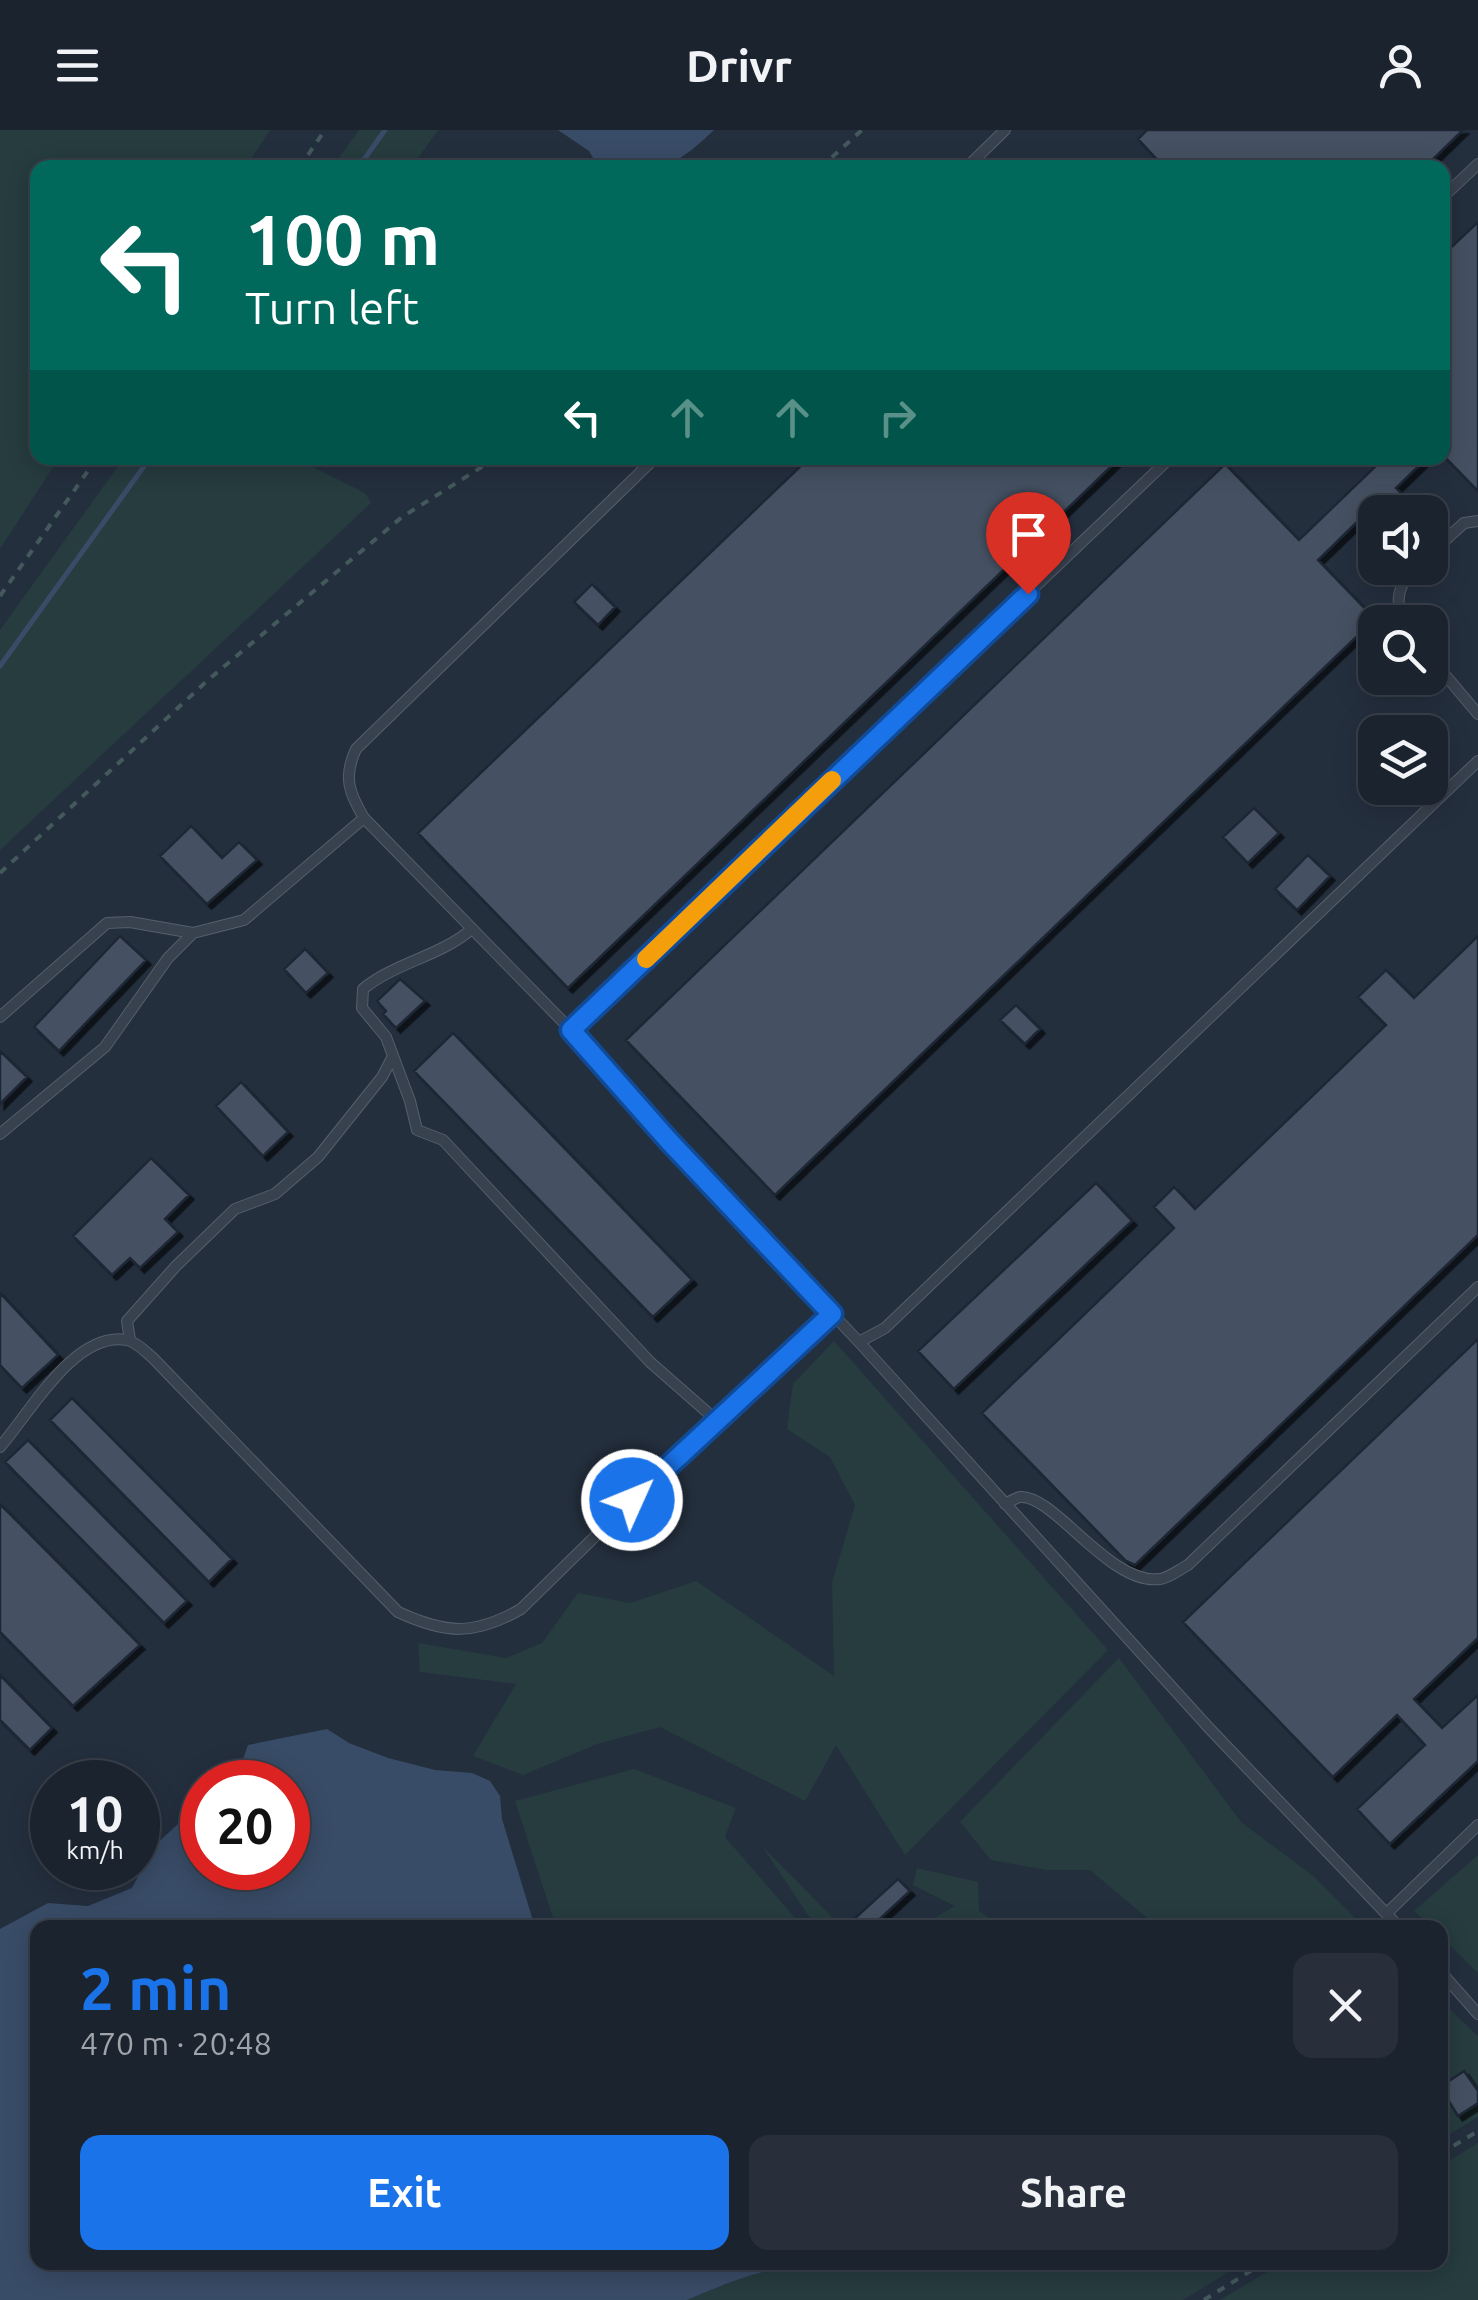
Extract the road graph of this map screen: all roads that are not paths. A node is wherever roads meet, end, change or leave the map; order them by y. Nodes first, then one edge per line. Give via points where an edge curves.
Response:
1 (1005, 130) edge
2 (974, 160) edge
3 (1478, 164) edge
4 (1450, 190) edge
5 (648, 465) edge
6 (1163, 465) edge
7 (1478, 520) edge
8 (1448, 538) edge
9 (1448, 678) edge
10 (1478, 714) edge
11 (1478, 761) edge
12 (364, 818) junction
13 (472, 929) junction
14 (193, 933) junction
15 (0, 1017) edge
16 (571, 1030) junction
17 (393, 1056) junction
18 (0, 1134) edge
19 (1478, 1287) edge
20 (832, 1314) junction
21 (130, 1340) junction
22 (859, 1342) junction
23 (715, 1419) junction
24 (0, 1447) edge
25 (1006, 1504) junction
26 (1478, 1825) edge
27 (1387, 1912) junction
28 (1394, 1920) edge
29 (1448, 1980) edge
30 (1478, 2014) edge

1 - 2 lane
3 - 4 lane
5 - 12 lane via 356,750 348,767 351,797
6 - 16 lane
7 - 8 lane
9 - 10 lane
11 - 22 lane via 885,1328
12 - 13 lane
12 - 14 lane via 244,920
13 - 16 lane
13 - 17 lane via 452,946 378,976 363,989 362,1008
14 - 15 lane via 107,923
14 - 18 lane via 105,1047
16 - 20 lane
17 - 21 lane via 318,1157 276,1194 235,1208 176,1266 127,1321
17 - 23 lane via 418,1130 443,1140 650,1362
19 - 25 lane via 1188,1565 1163,1580 1120,1568 1037,1501 1019,1497
20 - 22 lane
20 - 23 lane
21 - 23 lane via 398,1612 430,1627 494,1624 520,1608
21 - 24 lane via 104,1340 78,1354
22 - 25 lane
25 - 27 lane
26 - 27 lane
27 - 28 lane
29 - 30 lane

